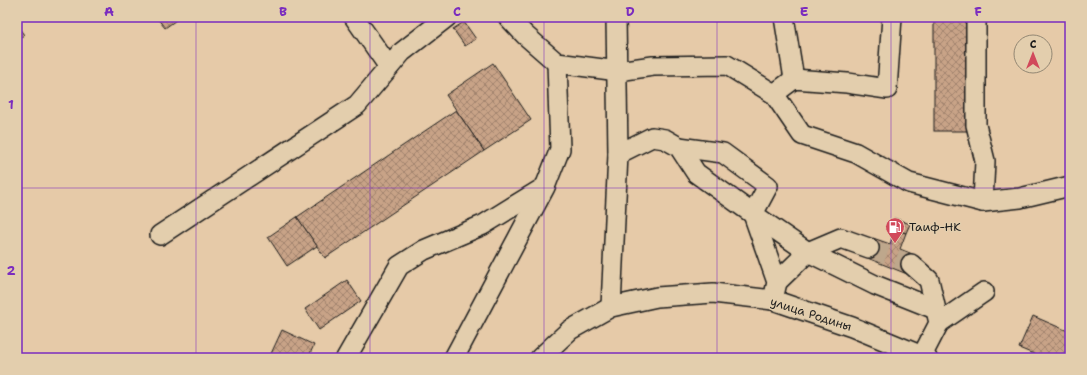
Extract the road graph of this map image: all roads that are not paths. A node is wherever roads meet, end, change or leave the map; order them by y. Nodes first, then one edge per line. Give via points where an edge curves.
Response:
1 (354, 17) edge
2 (447, 17) edge
3 (508, 17) edge
4 (616, 17) edge
5 (784, 17) edge
6 (892, 17) edge
7 (976, 17) edge
8 (557, 63) junction
9 (389, 67) junction
10 (618, 71) junction
11 (794, 79) junction
12 (774, 94) junction
13 (679, 147) junction
14 (618, 154) junction
15 (1070, 186) edge
16 (544, 187) junction
17 (984, 202) junction
18 (753, 214) junction
19 (160, 235) dead end
20 (869, 248) tunnel mouth
21 (808, 252) junction
22 (911, 264) tunnel mouth
23 (775, 291) junction
24 (984, 292) dead end
25 (611, 307) junction
26 (937, 316) junction
27 (924, 357) edge
28 (346, 358) edge
29 (454, 358) edge
30 (540, 358) edge

1 - 9 street
2 - 9 street via 402,52
3 - 8 street
4 - 10 street
5 - 11 street
6 - 11 street via 887,89 847,82
7 - 17 street via 976,125 985,161
8 - 10 street
8 - 16 street via 560,149
9 - 19 street via 357,104
10 - 12 street via 653,66 727,65
10 - 14 street
11 - 12 street
12 - 17 street via 802,134 856,153 909,182
13 - 14 street via 664,139 652,137
13 - 18 street via 696,173
13 - 18 street via 723,153 768,186
14 - 25 street
15 - 17 street via 1020,198
16 - 28 street via 483,225 424,250 399,266
16 - 29 street
18 - 21 street
18 - 23 street
20 - 21 street via 840,238
21 - 23 street
21 - 26 street
22 - 26 street via 929,280
23 - 25 street, улица Родины via 657,297
23 - 27 street, улица Родины
24 - 26 street
25 - 30 street, улица Родины via 570,330
26 - 27 street

